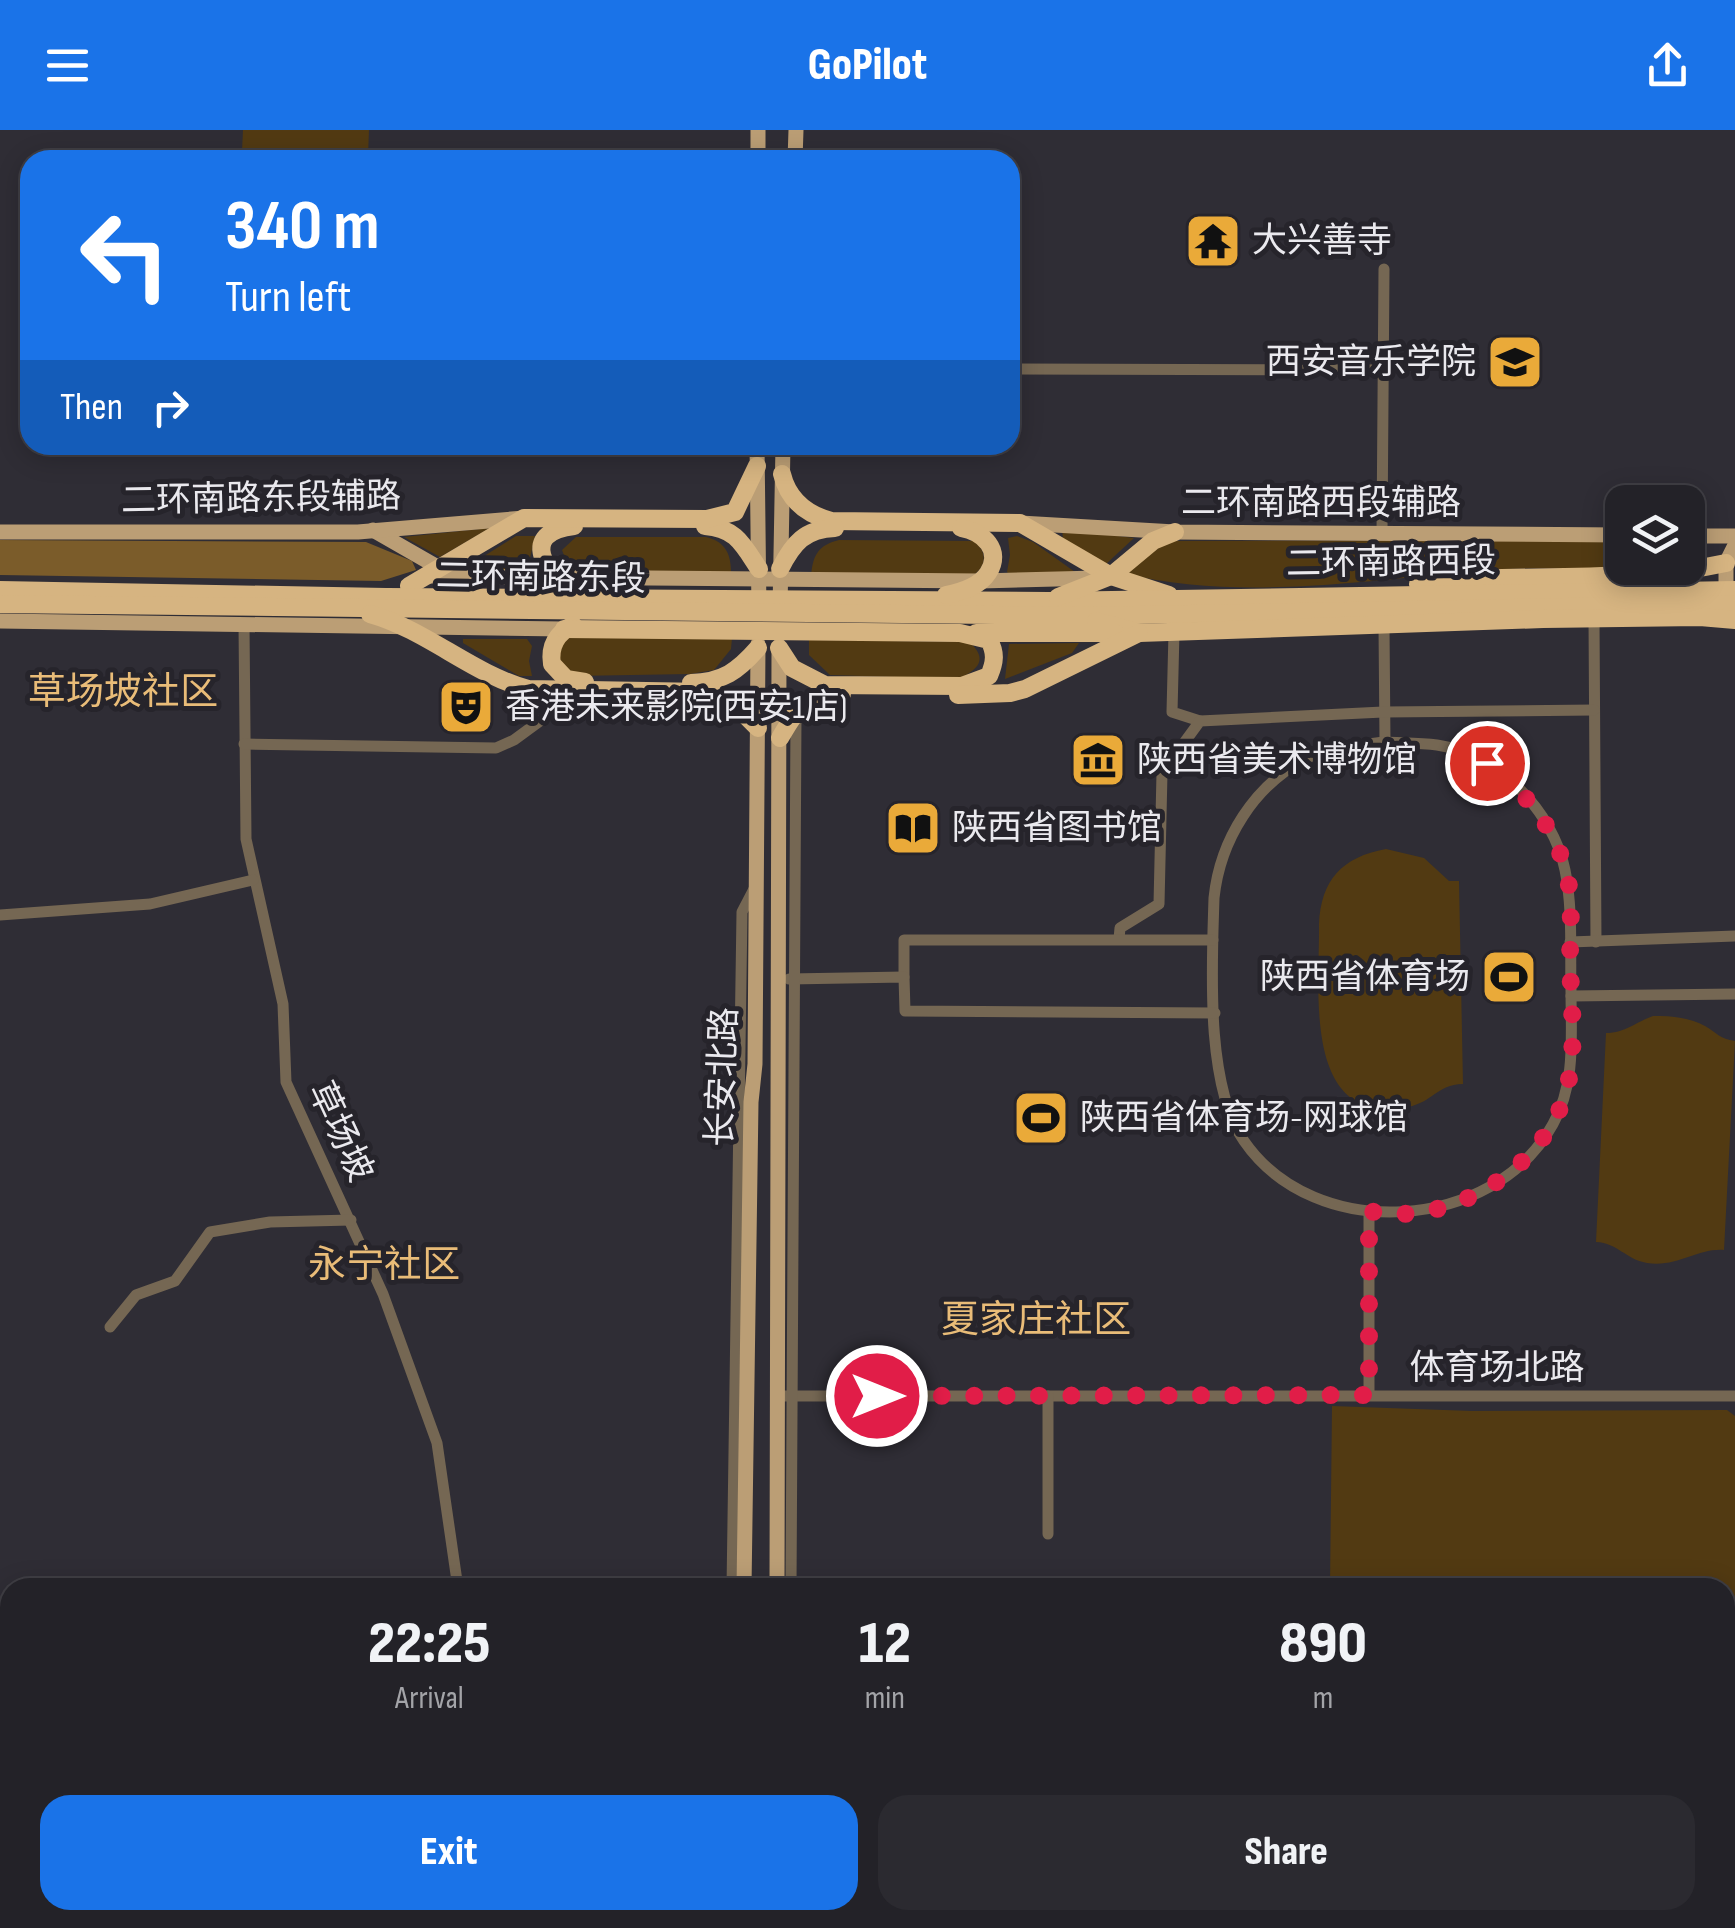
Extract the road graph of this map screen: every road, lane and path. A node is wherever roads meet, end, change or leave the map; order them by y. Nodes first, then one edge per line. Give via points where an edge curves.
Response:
1 (1384, 268) dead end
2 (1020, 369) edge
3 (1383, 370) junction
4 (757, 455) edge
5 (783, 455) edge
6 (757, 466) junction
7 (782, 474) junction
8 (524, 518) junction
9 (1020, 522) junction
10 (373, 530) junction
11 (0, 532) edge
12 (1176, 532) junction
13 (1382, 533) junction
14 (1605, 535) edge
15 (1705, 536) edge
16 (1735, 536) edge
17 (1735, 545) edge
18 (1726, 563) junction
19 (759, 569) junction
20 (780, 569) junction
21 (441, 574) junction
22 (1111, 576) junction
23 (553, 578) junction
24 (0, 580) edge
25 (980, 581) junction
26 (348, 586) junction
27 (409, 586) junction
28 (0, 590) edge
29 (1735, 590) edge
30 (572, 593) junction
31 (308, 594) junction
32 (1326, 596) junction
33 (924, 600) junction
34 (1184, 600) junction
35 (1447, 600) junction
36 (1048, 601) junction
37 (0, 604) edge
38 (1735, 604) edge
39 (350, 608) junction
40 (603, 612) junction
41 (1282, 614) junction
42 (1081, 616) junction
43 (1594, 618) junction
44 (1543, 619) junction
45 (0, 620) edge
46 (1735, 620) edge
47 (244, 625) junction
48 (1384, 627) junction
49 (409, 628) junction
50 (564, 629) junction
51 (1174, 632) junction
52 (960, 633) junction
53 (1139, 633) junction
54 (758, 648) junction
55 (779, 648) junction
56 (560, 690) junction
57 (1594, 710) junction
58 (796, 711) junction
59 (1383, 712) junction
60 (1200, 721) junction
61 (758, 728) junction
62 (780, 738) junction
63 (1385, 742) junction
64 (244, 744) junction
65 (254, 880) junction
66 (756, 883) junction
67 (0, 914) edge
68 (1735, 936) edge
69 (1119, 939) junction
70 (1213, 940) junction
71 (1570, 942) junction
72 (1596, 942) junction
73 (904, 978) junction
74 (786, 979) junction
75 (1735, 994) edge
76 (1570, 996) junction
77 (1216, 1013) junction
78 (1369, 1211) junction
79 (351, 1220) junction
80 (110, 1326) dead end
81 (1369, 1395) junction
82 (786, 1396) junction
83 (1048, 1396) junction
84 (1735, 1396) edge
85 (1048, 1534) dead end
86 (457, 1578) edge
87 (732, 1578) edge
88 (744, 1578) edge
89 (777, 1578) edge
90 (791, 1578) edge

1 - 3 street
2 - 3 street
3 - 13 street
4 - 6 main road, 长安北路
5 - 7 main road, 长安北路
6 - 8 highway via 735,512 722,516
6 - 19 main road, 长安北路
7 - 9 highway via 786,492 814,516 831,521
7 - 20 main road, 长安北路
8 - 10 main road, 二环南路东段辅路
8 - 21 highway
9 - 12 main road, 二环南路西段辅路
9 - 22 highway
10 - 11 main road, 二环南路东段辅路
10 - 21 main road
12 - 13 main road, 二环南路西段辅路
12 - 22 highway via 1152,541
13 - 14 main road, 二环南路西段辅路
15 - 16 main road
17 - 18 main road
18 - 32 highway via 1676,574 1478,577
18 - 46 main road via 1726,598
19 - 23 highway via 724,528 572,526 552,532 542,545
19 - 54 main road, 长安北路
20 - 25 highway via 816,528 960,528 989,540 993,558
20 - 55 main road, 长安北路
21 - 23 main road
21 - 27 highway
22 - 25 main road
22 - 34 highway
22 - 36 highway
23 - 25 main road
23 - 30 highway
24 - 26 highway
25 - 33 highway
26 - 27 highway
26 - 31 highway
27 - 30 highway
28 - 31 highway, 二环南路东段
29 - 35 highway, 二环南路西段
30 - 31 highway, 二环南路东段
30 - 33 highway, 二环南路东段
32 - 34 highway, 二环南路西段
32 - 35 highway, 二环南路西段
33 - 36 highway, 二环南路东段
34 - 36 highway, 二环南路西段
35 - 38 highway, 二环南路西段
35 - 41 highway, 二环南路西段
37 - 39 highway, 二环南路东段
39 - 40 highway, 二环南路东段
39 - 49 highway
40 - 42 highway, 二环南路东段
40 - 50 highway
41 - 42 highway, 二环南路西段
41 - 44 highway
42 - 53 highway
43 - 44 highway
43 - 46 highway
43 - 57 street
44 - 48 highway
45 - 47 main road
47 - 49 main road
47 - 64 street, 草场坡
48 - 51 highway
48 - 59 street
49 - 50 main road
49 - 56 highway via 510,684
50 - 52 highway
50 - 54 highway via 552,646 552,664 576,682 706,683 740,669
51 - 53 highway
51 - 60 street via 1172,712
52 - 53 highway
52 - 55 highway via 989,640 994,649 988,676 962,686 825,685 792,668
53 - 58 highway via 1010,693 835,694
54 - 61 main road, 长安北路
55 - 62 main road, 长安北路
56 - 61 highway via 706,692 723,696
56 - 64 street via 560,708 496,748
57 - 59 street
57 - 72 street
58 - 62 highway
58 - 74 street
59 - 60 street
59 - 63 street
60 - 69 street via 1162,772 1159,904 1120,928
61 - 66 main road, 长安北路
62 - 74 main road, 长安北路
63 - 70 street via 1308,758 1258,795 1217,871
63 - 71 street via 1441,745 1487,763 1537,808 1565,868
64 - 65 street, 草场坡
65 - 67 street via 150,904
65 - 79 street, 草场坡 via 283,1004 286,1082
66 - 87 street via 742,912
66 - 88 main road, 长安北路
68 - 72 street
69 - 70 street
69 - 73 street via 904,940
70 - 77 street
71 - 72 street
71 - 76 street
73 - 74 street
73 - 77 street via 905,1011
74 - 82 main road, 长安北路
75 - 76 street
76 - 78 street via 1564,1097 1529,1157 1460,1200 1405,1212
77 - 78 street via 1216,1070 1244,1141 1304,1193
78 - 81 street
79 - 80 street via 210,1232 175,1281 136,1295
79 - 86 street, 草场坡 via 437,1443
81 - 83 street, 体育场北路
81 - 84 street, 体育场北路
82 - 83 street, 体育场北路
82 - 89 main road, 长安北路
82 - 90 street
83 - 85 street

